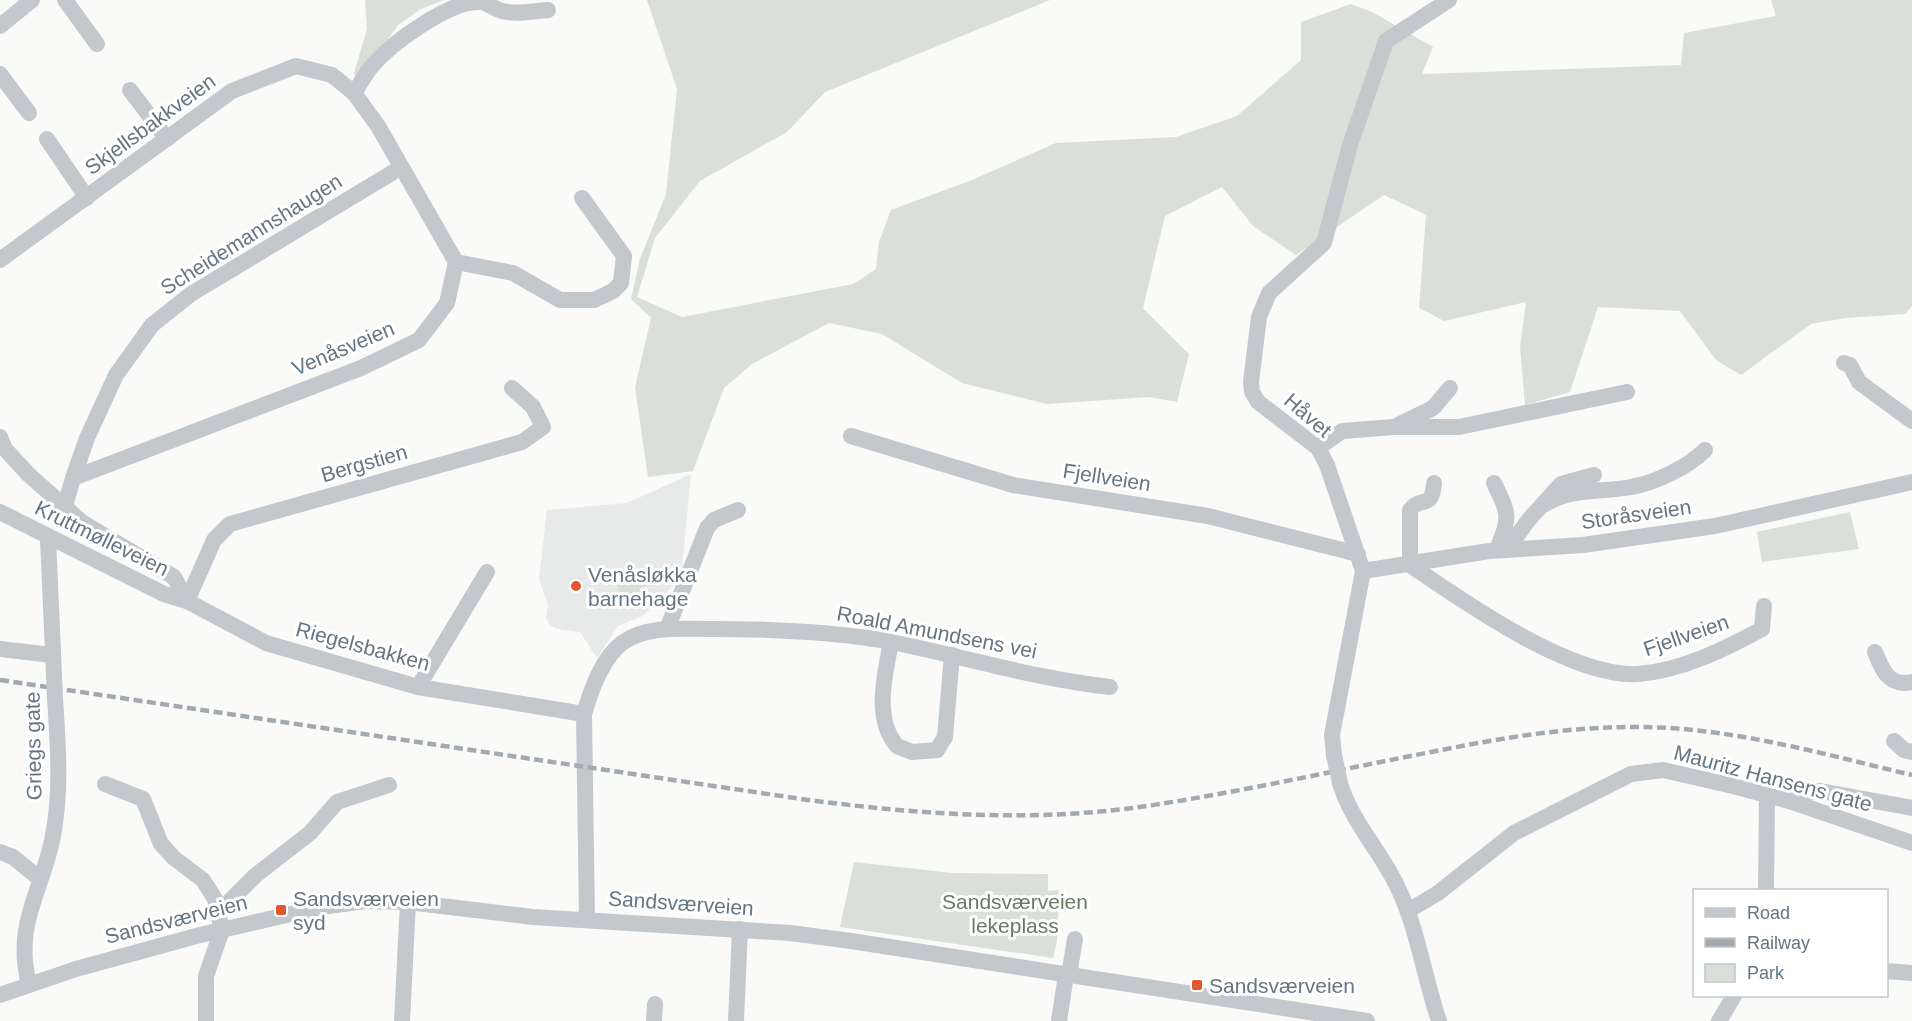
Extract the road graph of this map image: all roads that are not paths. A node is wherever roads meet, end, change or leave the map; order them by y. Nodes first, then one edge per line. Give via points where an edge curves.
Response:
1 (32, 0) edge
2 (65, 0) edge
3 (1449, 0) edge
4 (548, 10) dead end
5 (0, 26) edge
6 (97, 44) dead end
7 (0, 74) edge
8 (130, 90) dead end
9 (354, 93) junction
10 (29, 113) dead end
11 (47, 139) dead end
12 (167, 139) junction
13 (400, 168) junction
14 (87, 198) junction
15 (582, 198) dead end
16 (0, 260) edge
17 (456, 262) junction
18 (1844, 363) dead end
19 (512, 388) dead end
20 (1450, 388) dead end
21 (1627, 392) dead end
22 (1912, 421) edge
23 (1394, 427) junction
24 (851, 436) dead end
25 (0, 437) edge
26 (1318, 448) junction
27 (1705, 450) dead end
28 (1594, 475) dead end
29 (73, 478) junction
30 (1912, 482) edge
31 (1434, 483) dead end
32 (1494, 483) dead end
33 (65, 506) junction
34 (1541, 507) junction
35 (738, 510) dead end
36 (0, 512) edge
37 (48, 539) junction
38 (1502, 550) junction
39 (1358, 554) junction
40 (1410, 565) junction
41 (1364, 571) junction
42 (487, 572) dead end
43 (187, 600) junction
44 (1764, 606) dead end
45 (667, 629) junction
46 (891, 642) junction
47 (0, 649) edge
48 (1875, 652) dead end
49 (52, 655) junction
50 (952, 655) junction
51 (1912, 682) edge
52 (418, 687) junction
53 (1110, 687) dead end
54 (584, 714) junction
55 (1894, 741) dead end
56 (1912, 752) edge
57 (105, 784) dead end
58 (389, 785) dead end
59 (1767, 797) junction
60 (1789, 801) junction
61 (1912, 808) edge
62 (1912, 843) edge
63 (0, 852) edge
64 (40, 879) junction
65 (1766, 889) edge
66 (408, 902) junction
67 (1407, 910) junction
68 (218, 913) junction
69 (587, 920) junction
70 (741, 929) junction
71 (222, 930) junction
72 (1075, 939) dead end
73 (1888, 971) edge
74 (1912, 973) edge
75 (1067, 975) junction
76 (29, 984) junction
77 (0, 995) edge
78 (1733, 997) edge
79 (206, 1021) edge
80 (402, 1021) edge
81 (736, 1021) edge
82 (1059, 1021) edge
83 (1367, 1021) edge
84 (1439, 1021) edge
85 (1719, 1021) edge

1 - 5 street
2 - 6 street
3 - 26 street, Håvet via 1386,41 1350,145 1324,243 1269,293 1259,317 1252,392 1258,402
4 - 9 street via 500,11 480,1 437,14 408,32 372,66
7 - 10 street
8 - 12 street
9 - 12 street, Skjellsbakkveien via 332,75 296,66 232,91
9 - 13 street, Skjellsbakkveien via 378,126
11 - 14 street
12 - 14 street, Skjellsbakkveien
13 - 17 street, Skjellsbakkveien
13 - 29 street, Scheidemannshaugen via 191,294 152,325 116,375
14 - 16 street, Skjellsbakkveien
15 - 17 street via 624,256 621,283 613,291 594,300 560,300 513,273
17 - 29 street, Venåsveien via 447,303 419,340 361,368
18 - 22 street via 1850,365 1859,382
19 - 43 street, Bergstien via 533,407 543,427 522,442 230,524 214,540
20 - 23 street via 1433,408
21 - 23 street via 1459,427
23 - 26 street via 1342,430
24 - 39 street, Fjellveien via 1013,485 1208,516
25 - 33 street, Riegelsbakken via 5,449
26 - 39 street, Håvet
27 - 34 street via 1695,460 1645,483 1576,491
28 - 34 street via 1561,484
29 - 33 street
30 - 38 street, Storåsveien via 1715,526 1583,545
31 - 40 street via 1433,497 1410,510
32 - 38 street via 1508,522
33 - 43 street, Riegelsbakken via 98,533 174,577
34 - 38 street
35 - 45 street via 714,520 706,528
36 - 37 street, Kruttmølleveien
37 - 43 street, Kruttmølleveien via 164,594
37 - 49 street, Griegs gate
38 - 40 street, Storåsveien
39 - 41 street, Håvet
40 - 41 street, Storåsveien
40 - 44 street, Fjellveien via 1511,628 1569,659 1609,672 1658,672 1721,650 1762,629
41 - 67 street, bridge via 1332,735 1334,755 1348,808 1392,876
42 - 52 street
43 - 52 street, Riegelsbakken via 266,643
45 - 46 street, Roald Amundsens vei via 817,632
45 - 54 street, Roald Amundsens vei via 642,633 622,643 609,657
46 - 50 street, Roald Amundsens vei
46 - 50 street via 883,693 884,722 897,746 912,753 937,750 945,736
47 - 49 street
48 - 51 street via 1884,674 1895,682
49 - 64 street, Griegs gate, bridge via 60,780
50 - 53 street, Roald Amundsens vei via 1069,683
52 - 54 street, Riegelsbakken
54 - 69 street
55 - 56 street
57 - 68 street via 143,799 161,844 203,880 215,899
58 - 68 street via 337,802 310,833 256,875
59 - 60 street, Mauritz Hansens gate
59 - 65 street
59 - 67 street, Mauritz Hansens gate via 1663,770 1631,774 1514,833 1438,893
60 - 61 street via 1798,793 1820,791
60 - 62 street, Mauritz Hansens gate
63 - 64 street via 13,857
64 - 76 street, Griegs gate via 23,935
66 - 69 street, Sandsværveien
66 - 71 street, Sandsværveien via 350,902
66 - 80 street
67 - 84 street
68 - 71 street
69 - 70 street, Sandsværveien
70 - 75 street, Sandsværveien via 851,941
70 - 81 street
71 - 76 street, Sandsværveien
71 - 79 street via 206,975
72 - 75 street
73 - 74 street
75 - 82 street
75 - 83 street, Sandsværveien
76 - 77 street, Sandsværveien
78 - 85 street

